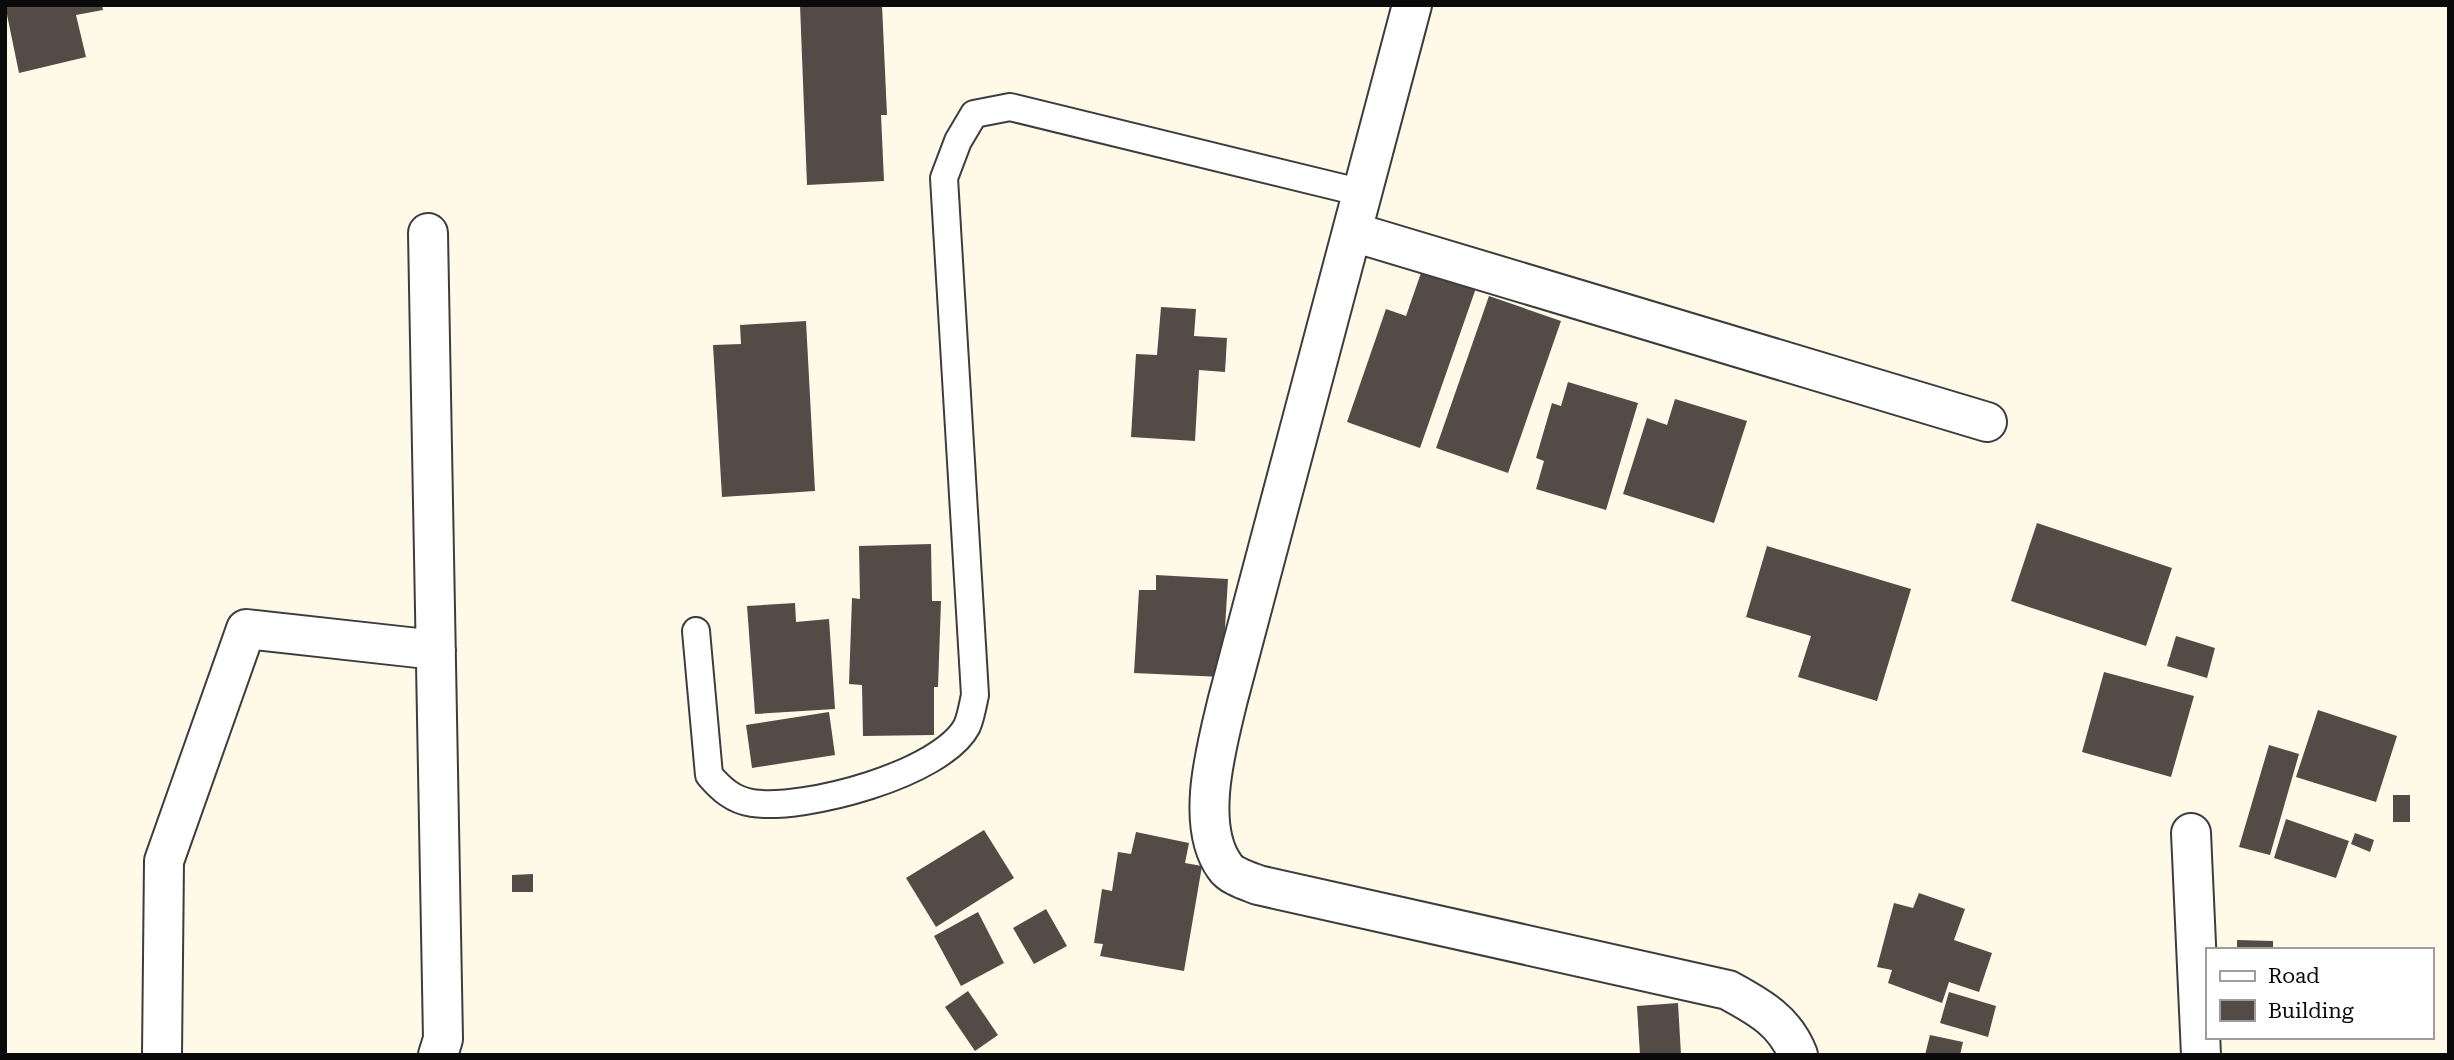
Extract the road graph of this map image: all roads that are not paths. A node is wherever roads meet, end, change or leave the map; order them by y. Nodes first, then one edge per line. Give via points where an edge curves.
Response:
1 (1412, 5) edge
2 (1363, 194) junction
3 (1353, 232) junction
4 (428, 233) dead end
5 (1987, 422) dead end
6 (696, 631) dead end
7 (436, 650) junction
8 (2191, 833) dead end
9 (162, 1055) edge
10 (438, 1055) edge
11 (1798, 1055) edge
12 (2201, 1055) edge

1 - 2 street
2 - 3 street
2 - 6 lane via 1010,107 974,114 944,178 975,695 966,727 943,750 873,787 806,802 752,803 723,793 709,775
3 - 5 street
3 - 11 street via 1216,752 1210,804 1212,841 1226,869 1258,886 1728,990 1766,1010 1791,1036
4 - 7 street
7 - 9 street via 246,629 164,861
7 - 10 street via 443,1039
8 - 12 street

